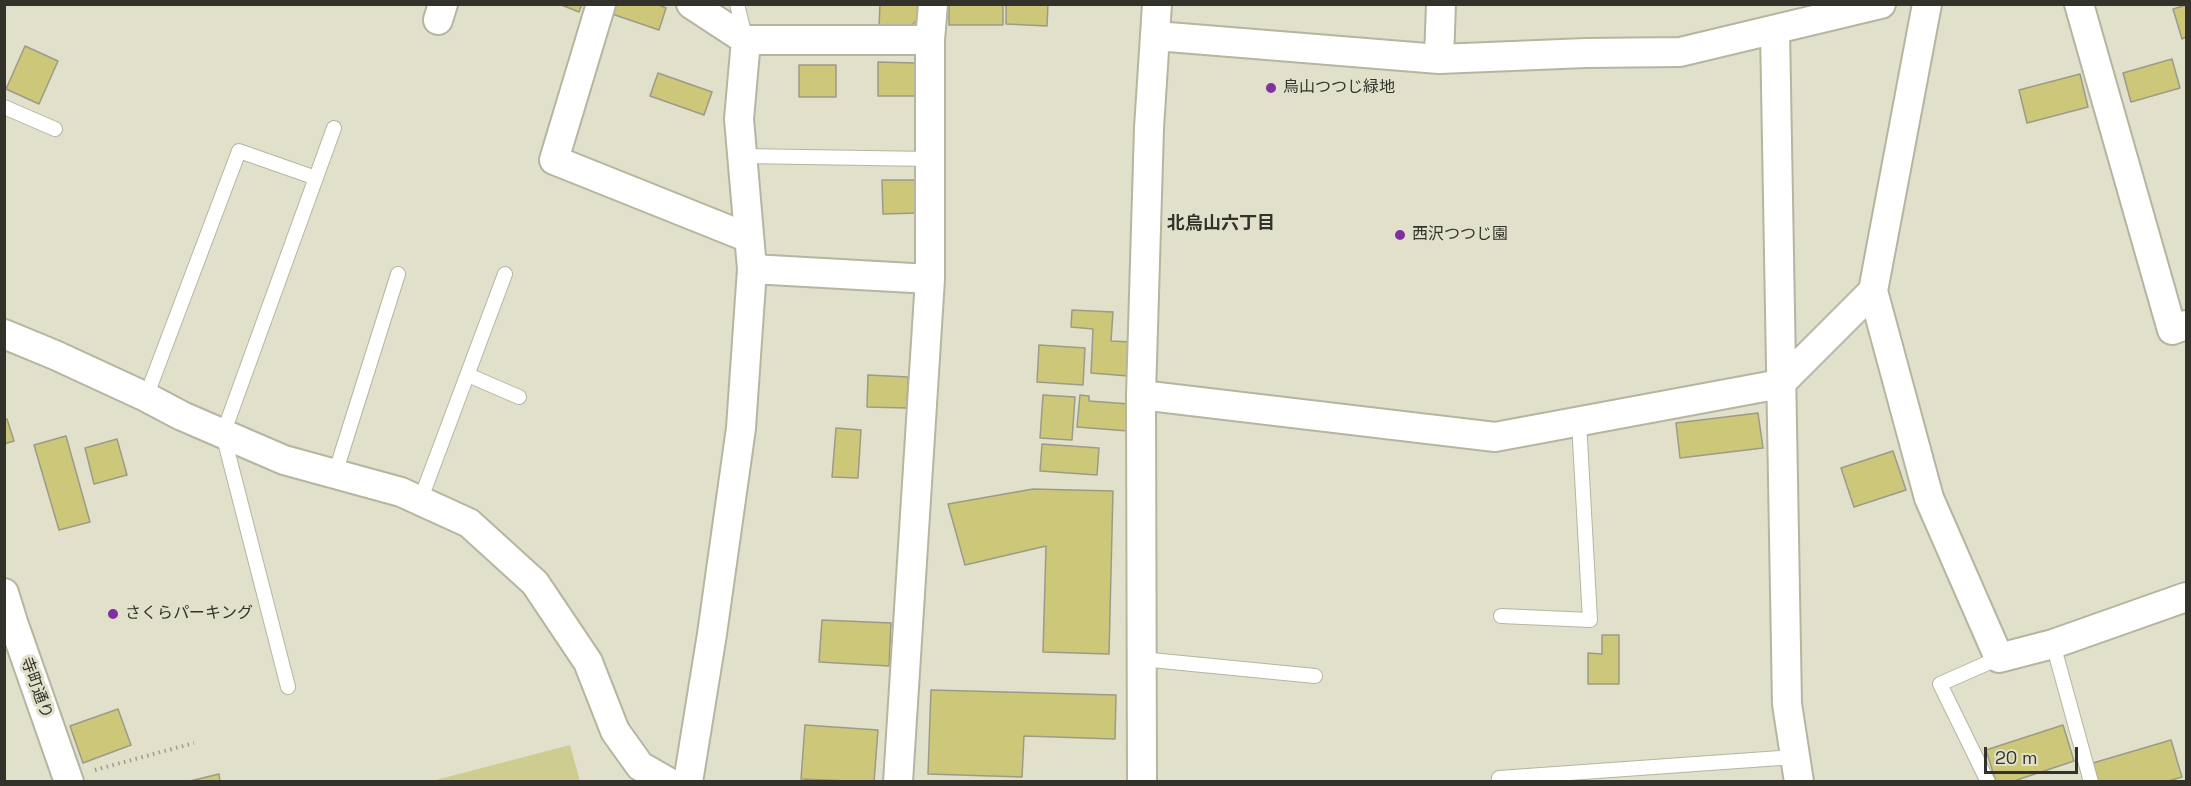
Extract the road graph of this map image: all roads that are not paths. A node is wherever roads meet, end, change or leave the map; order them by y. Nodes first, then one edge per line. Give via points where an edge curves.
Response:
1 (600, 4) edge
2 (691, 4) edge
3 (737, 4) edge
4 (933, 4) edge
5 (1157, 4) edge
6 (1441, 4) edge
7 (1881, 4) edge
8 (1927, 4) edge
9 (2079, 4) edge
10 (1775, 30) junction
11 (1156, 36) junction
12 (746, 40) junction
13 (930, 40) junction
14 (1439, 59) junction
15 (4, 107) edge
16 (334, 128) dead end
17 (55, 129) dead end
18 (742, 156) junction
19 (930, 159) junction
20 (316, 178) junction
21 (749, 238) junction
22 (753, 269) junction
23 (398, 274) dead end
24 (505, 274) dead end
25 (930, 279) junction
26 (1874, 291) junction
27 (2187, 325) edge
28 (4, 334) edge
29 (468, 375) junction
30 (1780, 384) junction
31 (1141, 395) junction
32 (146, 397) junction
33 (519, 397) dead end
34 (1579, 422) junction
35 (223, 434) junction
36 (335, 474) junction
37 (420, 501) junction
38 (4, 593) edge
39 (2187, 597) edge
40 (1501, 616) dead end
41 (9, 622) edge
42 (2053, 644) junction
43 (1999, 658) junction
44 (1141, 659) junction
45 (1315, 676) dead end
46 (288, 687) dead end
47 (1797, 769) edge
48 (1627, 775) edge
49 (69, 780) edge
50 (668, 782) edge
51 (688, 782) edge
52 (897, 782) edge
53 (1142, 782) edge
54 (1499, 782) edge
55 (1988, 782) edge
56 (2091, 782) edge

1 - 21 street via 554,160
2 - 12 street
3 - 12 lane
4 - 13 street
5 - 11 street
6 - 14 street
7 - 10 street
8 - 26 street
9 - 27 street via 2172,330
10 - 14 street via 1680,52
10 - 30 street
11 - 14 street
11 - 31 street via 1149,128
12 - 13 street
12 - 18 street via 739,119
13 - 19 street
15 - 17 lane
16 - 20 lane
18 - 19 lane
18 - 21 street
19 - 25 street
20 - 32 lane via 239,151
20 - 35 lane
21 - 22 street
22 - 25 street
22 - 51 street via 741,428
23 - 36 lane
24 - 29 lane
25 - 52 street
26 - 30 street
26 - 43 street via 1929,498
28 - 32 street
29 - 33 lane
29 - 37 lane
30 - 34 street
30 - 47 street via 1787,704
31 - 34 street via 1495,437
31 - 44 street
32 - 35 street
34 - 40 lane via 1590,620
35 - 36 street via 284,460
35 - 46 lane
36 - 37 street
37 - 50 street via 469,523 535,583 588,662 615,731 640,766
38 - 41 street, 寺町通り
39 - 42 street
41 - 49 street, 寺町通り
42 - 43 street
42 - 56 lane
43 - 55 lane via 1940,684
44 - 45 lane
44 - 53 street
47 - 48 lane
48 - 54 lane via 1499,778

